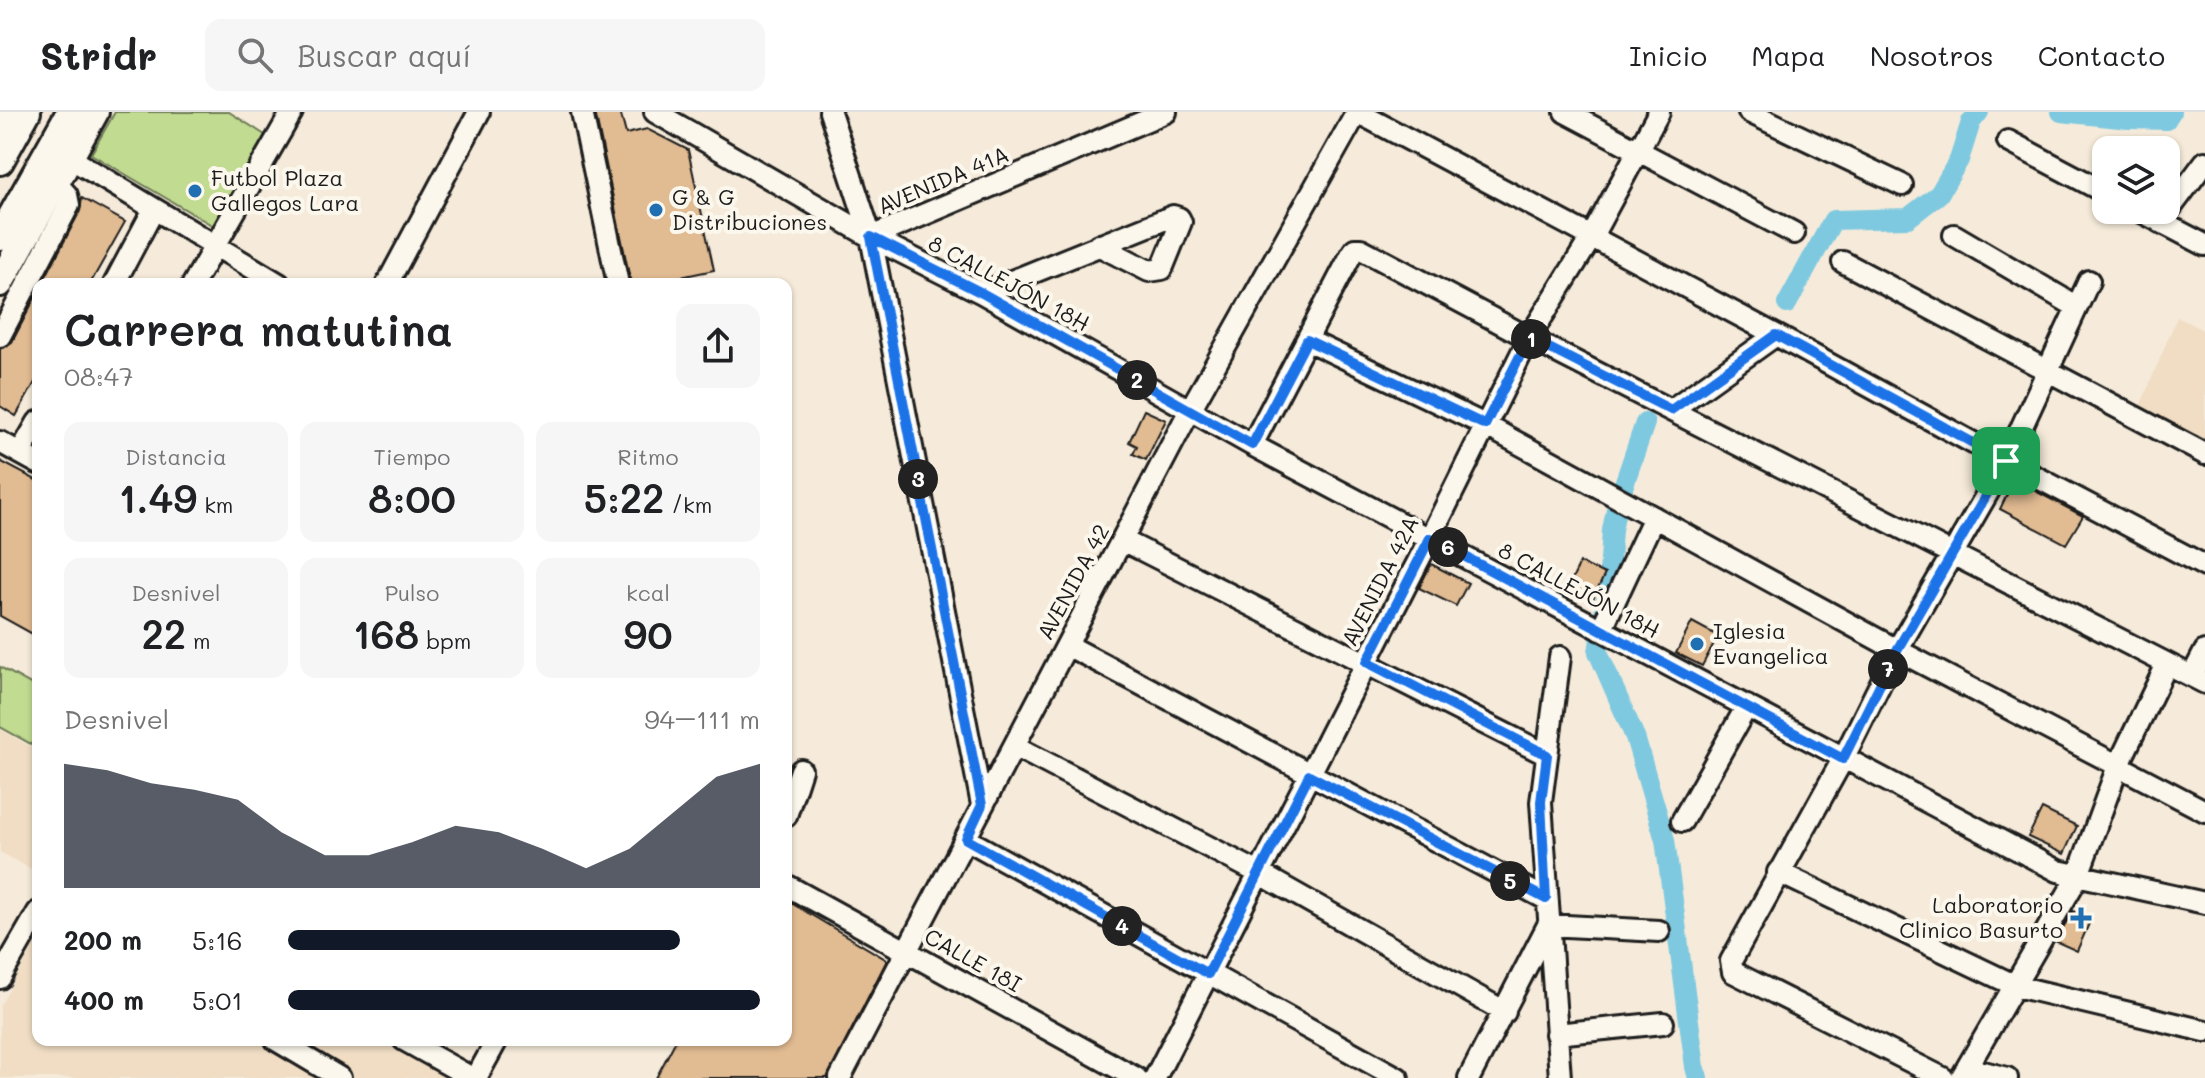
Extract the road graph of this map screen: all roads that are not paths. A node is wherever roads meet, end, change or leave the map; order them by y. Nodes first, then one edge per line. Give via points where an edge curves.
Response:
1 (4, 112) edge
2 (27, 112) edge
3 (38, 112) edge
4 (59, 112) edge
5 (70, 112) edge
6 (95, 112) edge
7 (292, 112) edge
8 (479, 112) edge
9 (582, 112) edge
10 (655, 112) edge
11 (830, 112) edge
12 (1166, 112) edge
13 (1357, 112) edge
14 (1565, 112) edge
15 (1659, 112) edge
16 (1749, 112) edge
17 (0, 119) edge
18 (2008, 141) dead end
19 (1640, 150) junction
20 (60, 152) junction
21 (0, 161) edge
22 (2205, 162) edge
23 (44, 181) junction
24 (1902, 185) dead end
25 (2092, 186) edge
26 (2180, 195) edge
27 (154, 209) junction
28 (2164, 224) edge
29 (1794, 233) dead end
30 (1954, 235) dead end
31 (0, 237) edge
32 (871, 237) junction
33 (1591, 238) junction
34 (215, 245) junction
35 (1098, 245) dead end
36 (2205, 245) edge
37 (1843, 262) dead end
38 (117, 278) edge
39 (196, 278) edge
40 (269, 278) edge
41 (390, 278) edge
42 (617, 278) edge
43 (2089, 281) dead end
44 (0, 283) edge
45 (982, 293) junction
46 (2077, 307) junction
47 (1776, 335) junction
48 (0, 336) edge
49 (1529, 338) junction
50 (1307, 340) junction
51 (2048, 370) junction
52 (1190, 410) junction
53 (1671, 410) junction
54 (1485, 425) junction
55 (0, 442) edge
56 (1252, 445) junction
57 (2205, 454) edge
58 (29, 458) edge
59 (2006, 461) junction
60 (1654, 517) junction
61 (1430, 538) junction
62 (1122, 540) junction
63 (1953, 554) junction
64 (2205, 566) edge
65 (1601, 630) junction
66 (1067, 645) junction
67 (1897, 650) junction
68 (2205, 651) edge
69 (1560, 657) dead end
70 (1367, 662) junction
71 (2167, 664) junction
72 (2198, 680) edge
73 (1747, 706) junction
74 (1014, 746) junction
75 (1547, 755) junction
76 (1843, 759) junction
77 (2118, 766) junction
78 (801, 770) dead end
79 (1309, 775) junction
80 (792, 798) edge
81 (982, 805) junction
82 (2205, 811) edge
83 (1682, 821) dead end
84 (966, 839) junction
85 (1778, 872) junction
86 (1259, 873) junction
87 (2077, 878) junction
88 (792, 888) edge
89 (1546, 899) junction
90 (2205, 903) edge
91 (32, 922) edge
92 (1548, 925) junction
93 (1659, 931) dead end
94 (908, 950) junction
95 (1208, 974) junction
96 (0, 978) edge
97 (2016, 986) junction
98 (1505, 1012) junction
99 (1663, 1023) dead end
100 (2205, 1031) edge
101 (1556, 1034) junction
102 (286, 1046) edge
103 (415, 1046) edge
104 (493, 1046) edge
105 (1964, 1073) edge
106 (340, 1078) edge
107 (474, 1078) edge
108 (840, 1078) edge
109 (1136, 1078) edge
110 (1155, 1078) edge
111 (1398, 1078) edge
112 (1469, 1078) edge
113 (1560, 1078) edge
114 (1943, 1078) edge
115 (2007, 1078) edge

1 - 17 main road
2 - 21 main road
3 - 21 street via 21,144
4 - 23 street via 38,151
5 - 20 main road
6 - 20 main road
7 - 34 street
8 - 41 street
9 - 42 street
10 - 32 street, 8 CALLEJÓN 18H
11 - 32 street
12 - 32 street, AVENIDA 41A
13 - 33 street
13 - 52 street, AVENIDA 42
14 - 19 street
15 - 19 street, AVENIDA 42A
16 - 24 street
18 - 25 street
19 - 29 street
19 - 33 street, AVENIDA 42A
20 - 23 main road
20 - 27 street
22 - 26 street
23 - 31 main road
23 - 44 main road
23 - 48 street via 67,195 69,205
27 - 34 street
27 - 38 street
28 - 36 street
30 - 46 street
32 - 45 street, 8 CALLEJÓN 18H
32 - 81 street
33 - 47 street
33 - 49 street, AVENIDA 42A
34 - 39 street
34 - 40 street
35 - 45 street
37 - 51 street
43 - 46 street
45 - 52 street, 8 CALLEJÓN 18H
46 - 51 street
47 - 53 street
47 - 59 street
49 - 50 street via 1355,249
49 - 53 street
49 - 54 street, AVENIDA 42A
50 - 54 street
50 - 56 street
51 - 57 street
51 - 59 street
52 - 56 street, 8 CALLEJÓN 18H
52 - 62 street, AVENIDA 42
53 - 63 street
54 - 60 street
54 - 61 street, AVENIDA 42A
55 - 58 street
56 - 61 street, 8 CALLEJÓN 18H
59 - 63 street
59 - 64 street
60 - 65 street
60 - 67 street
61 - 65 street, 8 CALLEJÓN 18H
61 - 70 street, AVENIDA 42A
62 - 66 street, AVENIDA 42
62 - 70 street
63 - 67 street
63 - 71 street
65 - 73 street, 8 CALLEJÓN 18H
66 - 74 street, AVENIDA 42
66 - 79 street
67 - 76 street
67 - 77 street
68 - 72 street
69 - 75 street
70 - 75 street
70 - 79 street, AVENIDA 42A
71 - 72 street
71 - 77 street
73 - 76 street, 8 CALLEJÓN 18H
73 - 83 street
74 - 81 street, AVENIDA 42
74 - 86 street
75 - 89 street via 1541,802
76 - 85 street
76 - 87 street, 8 CALLEJÓN 18H
77 - 82 street
77 - 87 street
78 - 80 street
79 - 86 street, AVENIDA 42A
79 - 89 street
81 - 84 street, AVENIDA 42
84 - 94 street, AVENIDA 42
84 - 95 street
85 - 97 street
85 - 114 street via 1731,961 1733,972
86 - 95 street, AVENIDA 42A
86 - 98 street
87 - 90 street, 8 CALLEJÓN 18H
87 - 97 street
88 - 94 street, CALLE 18I
89 - 92 street
91 - 96 street
92 - 93 street
92 - 98 street
92 - 101 street
94 - 108 street, AVENIDA 42
94 - 109 street, CALLE 18I
95 - 110 street, AVENIDA 42A
95 - 111 street
97 - 100 street
97 - 105 street
98 - 112 street
99 - 101 street
101 - 113 street
102 - 106 street
103 - 107 street
104 - 107 street
105 - 115 street

